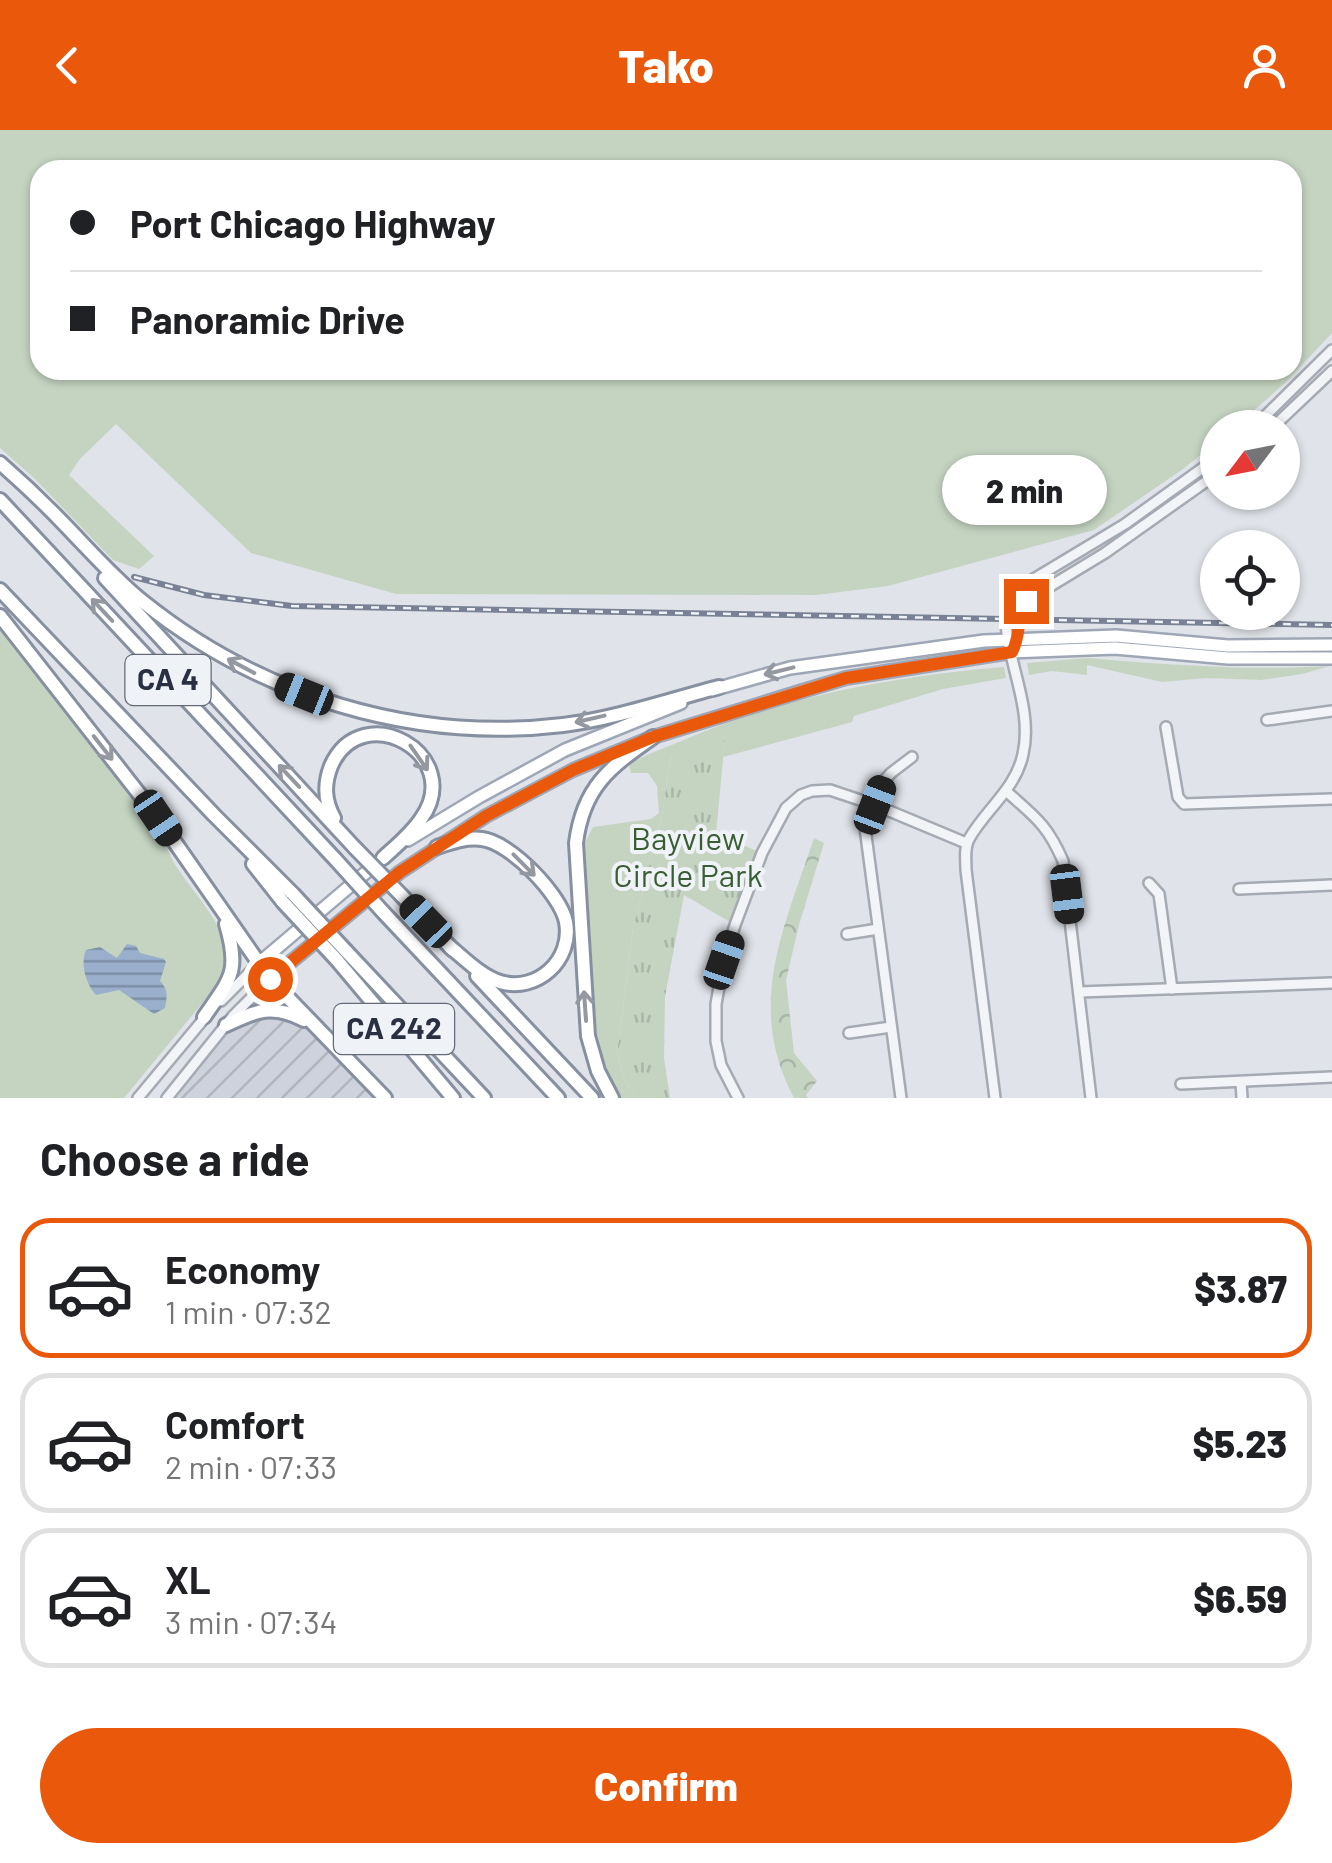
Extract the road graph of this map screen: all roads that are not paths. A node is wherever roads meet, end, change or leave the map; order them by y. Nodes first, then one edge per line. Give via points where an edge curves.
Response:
1 (1332, 350) edge
2 (1332, 371) edge
3 (1302, 380) edge
4 (1302, 380) edge
5 (1271, 410) edge
6 (1291, 410) edge
7 (0, 463) edge
8 (1200, 469) edge
9 (16, 477) junction
10 (1200, 486) edge
11 (0, 500) edge
12 (0, 590) edge
13 (0, 616) edge
14 (1012, 644) junction
15 (1332, 645) edge
16 (1332, 658) edge
17 (718, 688) junction
18 (1332, 712) edge
19 (1267, 720) dead end
20 (1166, 727) dead end
21 (653, 737) junction
22 (912, 756) dead end
23 (1006, 792) junction
24 (1332, 799) edge
25 (875, 805) junction
26 (214, 815) joint
27 (966, 842) junction
28 (357, 847) junction
29 (437, 848) junction
30 (379, 862) junction
31 (1149, 883) dead end
32 (1332, 884) edge
33 (1239, 889) dead end
34 (222, 912) junction
35 (878, 929) junction
36 (846, 934) dead end
37 (450, 946) junction
38 (341, 955) junction
39 (258, 964) junction
40 (270, 979) junction
41 (1332, 983) edge
42 (1172, 989) junction
43 (1079, 992) junction
44 (204, 1018) junction
45 (226, 1025) junction
46 (891, 1027) junction
47 (848, 1033) dead end
48 (330, 1043) junction
49 (1332, 1077) edge
50 (1241, 1082) junction
51 (1180, 1084) dead end
52 (138, 1098) edge
53 (167, 1098) edge
54 (385, 1098) edge
55 (453, 1098) edge
56 (484, 1098) edge
57 (558, 1098) edge
58 (592, 1098) edge
59 (612, 1098) edge
60 (738, 1098) edge
61 (900, 1098) edge
62 (995, 1098) edge
63 (1091, 1098) edge
64 (1242, 1098) edge

1 - 3 street
2 - 6 street
4 - 5 street
7 - 9 highway
8 - 14 street, bridge via 1027,583 1006,612
17 -> 9 highway via 538,728 419,724 334,704 243,668 162,616
28 -> 9 highway
10 - 14 street, bridge via 1026,601
57 -> 11 highway, CA 4, bridge
12 - 26 highway, CA 4
13 -> 34 highway via 158,818
14 - 15 main road via 1116,636 1228,646
14 - 16 main road
14 -> 17 main road via 984,641 790,668
14 - 21 main road via 846,678
14 - 23 street via 1025,739
17 - 30 main road via 565,750
18 - 19 street
20 - 24 street via 1184,804
21 - 29 main road via 573,770
59 -> 21 highway via 588,1036 576,843 594,788
22 - 25 street via 884,782
23 - 27 street
23 - 43 street via 1041,822 1063,862
25 - 27 street
25 - 35 street via 866,828
25 - 60 street via 830,790 801,795 786,808 762,853 724,960 716,1004 721,1066
26 - 38 highway, CA 242, bridge
27 - 62 street
28 - 30 highway, bridge
28 -> 30 highway via 332,816 325,793 330,771 341,751 360,738 398,738 420,752 432,794 423,817
29 -> 37 highway via 484,839 507,848 556,900 567,926 556,964 526,983 489,978
29 - 40 main road
30 - 37 highway, bridge
30 - 39 main road
31 - 42 street via 1159,894
32 - 33 street
34 - 39 highway
34 - 44 highway via 234,967
35 - 36 street
35 - 46 street
37 - 58 highway
38 - 55 highway, CA 242
38 - 56 highway
39 - 40 highway
39 - 44 street
40 - 45 street
40 - 48 highway
41 - 42 street
42 - 43 street
43 - 63 street
44 - 52 street
45 - 48 highway via 268,1009 303,1020
45 - 53 street
46 - 47 street
46 - 61 street
48 - 54 highway
49 - 50 street
50 - 51 street
50 - 64 street

